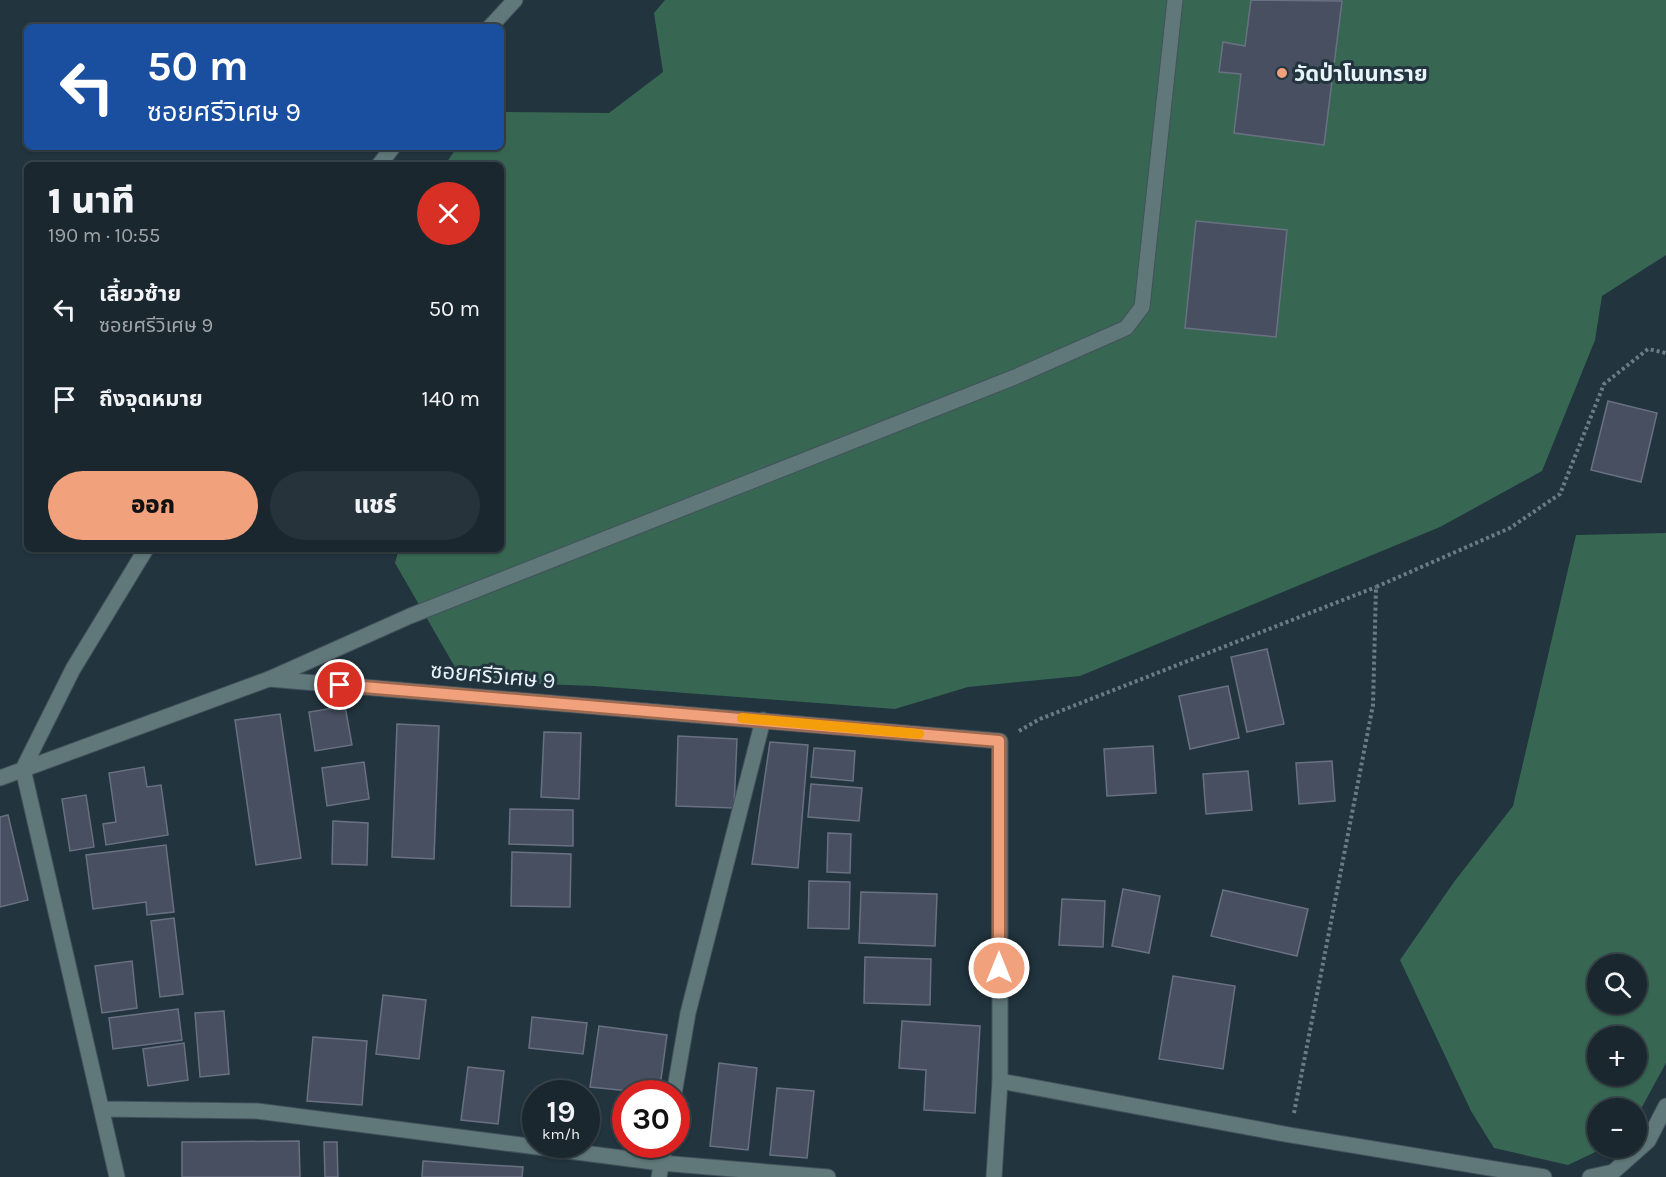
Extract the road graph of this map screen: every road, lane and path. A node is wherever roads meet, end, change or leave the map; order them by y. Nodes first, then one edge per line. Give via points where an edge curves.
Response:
1 (515, 0) edge
2 (1175, 0) edge
3 (493, 24) edge
4 (391, 150) edge
5 (381, 162) edge
6 (1666, 353) edge
7 (144, 552) edge
8 (1376, 587) junction
9 (270, 679) junction
10 (763, 720) junction
11 (999, 741) junction
12 (23, 770) junction
13 (0, 778) edge
14 (676, 1080) edge
15 (999, 1081) junction
16 (1666, 1106) edge
17 (102, 1109) junction
18 (1290, 1135) junction
19 (660, 1170) edge
20 (117, 1177) edge
21 (828, 1177) edge
22 (994, 1177) edge
23 (1544, 1177) edge
24 (1590, 1177) edge

1 - 3 street
2 - 9 street via 1142,307 1126,328 1015,377 410,616
4 - 5 street
6 - 8 path via 1647,349 1604,384 1560,494 1510,528
7 - 12 street via 73,669
8 - 11 path via 1040,719
8 - 18 path via 1373,705
9 - 10 street, ซอยศรีวิเศษ 9
9 - 12 street, ซอยศรีวิเศษ 9
10 - 11 street, ซอยศรีวิเศษ 9
10 - 14 street via 688,1013
11 - 15 street
12 - 13 street, ซอยศรีวิเศษ 9
12 - 17 street
15 - 18 street
15 - 22 street
16 - 24 street via 1647,1142 1613,1172
17 - 19 street via 257,1111
17 - 20 street
18 - 23 street
19 - 21 street

